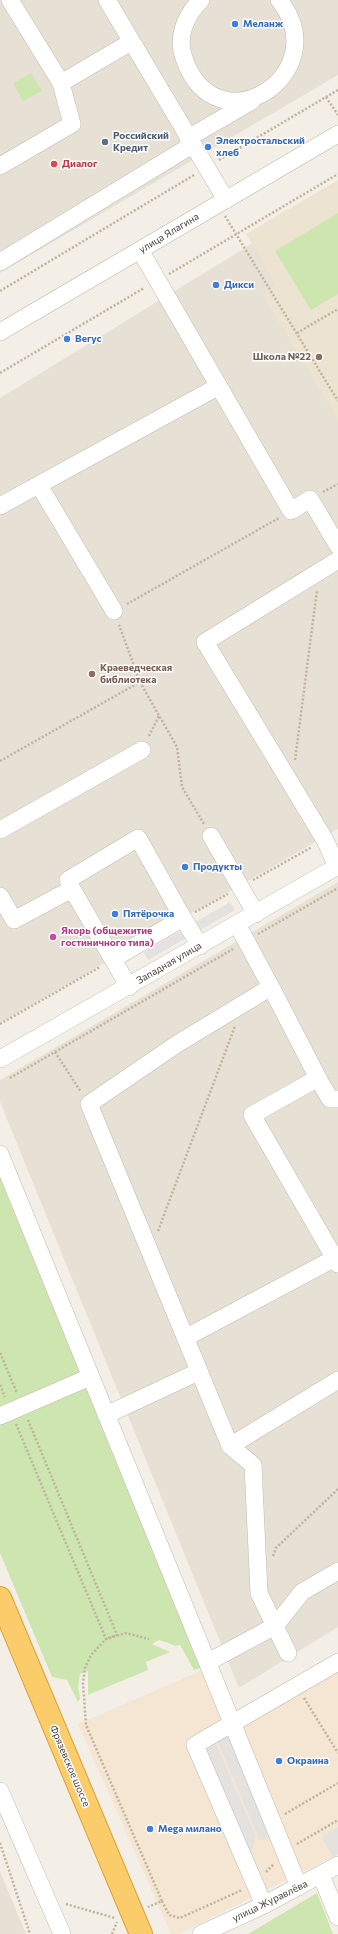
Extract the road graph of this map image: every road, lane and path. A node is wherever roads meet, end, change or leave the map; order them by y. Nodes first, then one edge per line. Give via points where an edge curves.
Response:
1 (10, 0) edge
2 (107, 0) edge
3 (201, 0) edge
4 (286, 3) edge
5 (131, 42) junction
6 (61, 83) junction
7 (338, 90) edge
8 (326, 97) junction
9 (256, 99) junction
10 (338, 115) edge
11 (338, 134) edge
12 (190, 142) junction
13 (0, 166) edge
14 (206, 168) junction
15 (222, 202) junction
16 (140, 250) junction
17 (0, 262) edge
18 (0, 290) edge
19 (338, 309) edge
20 (0, 332) edge
21 (296, 333) junction
22 (219, 386) junction
23 (338, 401) edge
24 (39, 485) junction
25 (0, 506) edge
26 (291, 511) junction
27 (338, 546) edge
28 (338, 560) edge
29 (319, 572) junction
30 (114, 612) junction
31 (140, 682) junction
32 (159, 716) junction
33 (142, 750) joint
34 (0, 761) edge
35 (292, 785) junction
36 (0, 830) edge
37 (211, 836) joint
38 (338, 867) edge
39 (338, 888) edge
40 (72, 889) junction
41 (0, 896) edge
42 (256, 914) junction
43 (183, 918) junction
44 (237, 924) junction
45 (246, 941) junction
46 (200, 946) junction
47 (113, 960) junction
48 (129, 987) junction
49 (271, 987) junction
50 (244, 1003) junction
51 (0, 1024) edge
52 (55, 1052) junction
53 (0, 1059) edge
54 (10, 1078) dead end
55 (318, 1078) junction
56 (338, 1099) edge
57 (89, 1104) junction
58 (0, 1154) edge
59 (150, 1253) junction
60 (336, 1261) edge
61 (184, 1338) junction
62 (0, 1353) edge
63 (198, 1372) junction
64 (90, 1377) junction
65 (338, 1380) edge
66 (0, 1385) edge
67 (11, 1411) edge
68 (106, 1415) junction
69 (230, 1446) junction
70 (338, 1489) edge
71 (271, 1561) dead end
72 (338, 1571) edge
73 (0, 1598) edge
74 (275, 1626) junction
75 (106, 1639) junction
76 (149, 1639) dead end
77 (288, 1653) dead end
78 (208, 1662) junction
79 (338, 1662) edge
80 (297, 1687) junction
81 (232, 1725) junction
82 (338, 1753) edge
83 (338, 1784) edge
84 (0, 1791) edge
85 (338, 1820) edge
86 (272, 1821) junction
87 (0, 1843) edge
88 (284, 1852) junction
89 (338, 1865) edge
90 (321, 1875) junction
91 (255, 1885) junction
92 (298, 1887) junction
93 (48, 1899) junction
94 (162, 1901) junction
95 (264, 1905) junction
96 (338, 1917) edge
97 (124, 1919) junction
98 (206, 1933) edge
99 (30, 1934) edge
100 (62, 1934) edge
101 (112, 1934) edge
102 (141, 1934) edge

1 - 6 street
2 - 5 street
3 - 9 street via 192,8 182,35 182,54 188,70 205,90 217,97 233,101
4 - 9 street via 298,39 297,54 286,79 278,87
5 - 6 street
5 - 12 street
6 - 13 street via 72,124
7 - 8 path
8 - 10 path
8 - 14 path
9 - 12 street
11 - 15 street, улица Ялагина
12 - 14 street
12 - 17 street
14 - 15 street
14 - 18 path
15 - 16 street, улица Ялагина
15 - 21 path
16 - 20 street, улица Ялагина
16 - 22 street
19 - 21 path
21 - 23 path
22 - 24 street
22 - 26 street
24 - 25 street
24 - 30 street
26 - 27 street via 310,499
26 - 30 path
28 - 29 street
29 - 35 path
29 - 35 street via 205,642
30 - 31 path
31 - 32 path
31 - 34 path
32 - 33 path
32 - 37 path via 177,747 182,786
33 - 36 street
35 - 38 street
37 - 42 street
38 - 42 street, Западная улица
39 - 45 path
40 - 41 street via 14,920
40 - 43 street via 68,880 138,838
40 - 47 street
42 - 44 street, Западная улица
43 - 46 street
43 - 47 street
44 - 45 street
44 - 46 street, Западная улица
45 - 49 street
45 - 52 path
46 - 48 street, Западная улица
47 - 48 street
47 - 51 path
48 - 53 street, Западная улица
49 - 50 street
49 - 55 street
50 - 57 street via 177,1044
50 - 59 path
52 - 54 path
52 - 57 path
55 - 56 street via 330,1099
55 - 60 street via 252,1115
57 - 59 street
58 - 64 street
59 - 61 street
60 - 61 street
61 - 63 street
62 - 67 path
63 - 68 street
63 - 69 street
64 - 67 street
64 - 68 street
65 - 69 street
66 - 67 path
67 - 75 path
67 - 75 path via 117,1635
68 - 78 street
69 - 74 street via 253,1465 259,1593
70 - 71 path via 276,1548
72 - 74 street via 302,1592
73 - 97 highway, Фрязевское шоссе
74 - 77 street
74 - 78 street
75 - 76 path via 126,1633
75 - 94 path via 91,1654 85,1668 83,1683 86,1725
78 - 81 street
79 - 80 street
80 - 81 street
80 - 82 path
81 - 86 street
81 - 91 street via 195,1744
83 - 86 path
84 - 93 street
85 - 88 path
86 - 88 street
87 - 99 path
88 - 91 path
88 - 92 street
89 - 90 street, улица Журавлёва
90 - 92 street, улица Журавлёва
90 - 96 street
91 - 94 path via 180,1918 169,1915
91 - 95 street
92 - 95 street, улица Журавлёва
93 - 97 path
93 - 100 street
94 - 97 path
95 - 98 street, улица Журавлёва
97 - 101 path
97 - 102 highway, Фрязевское шоссе

